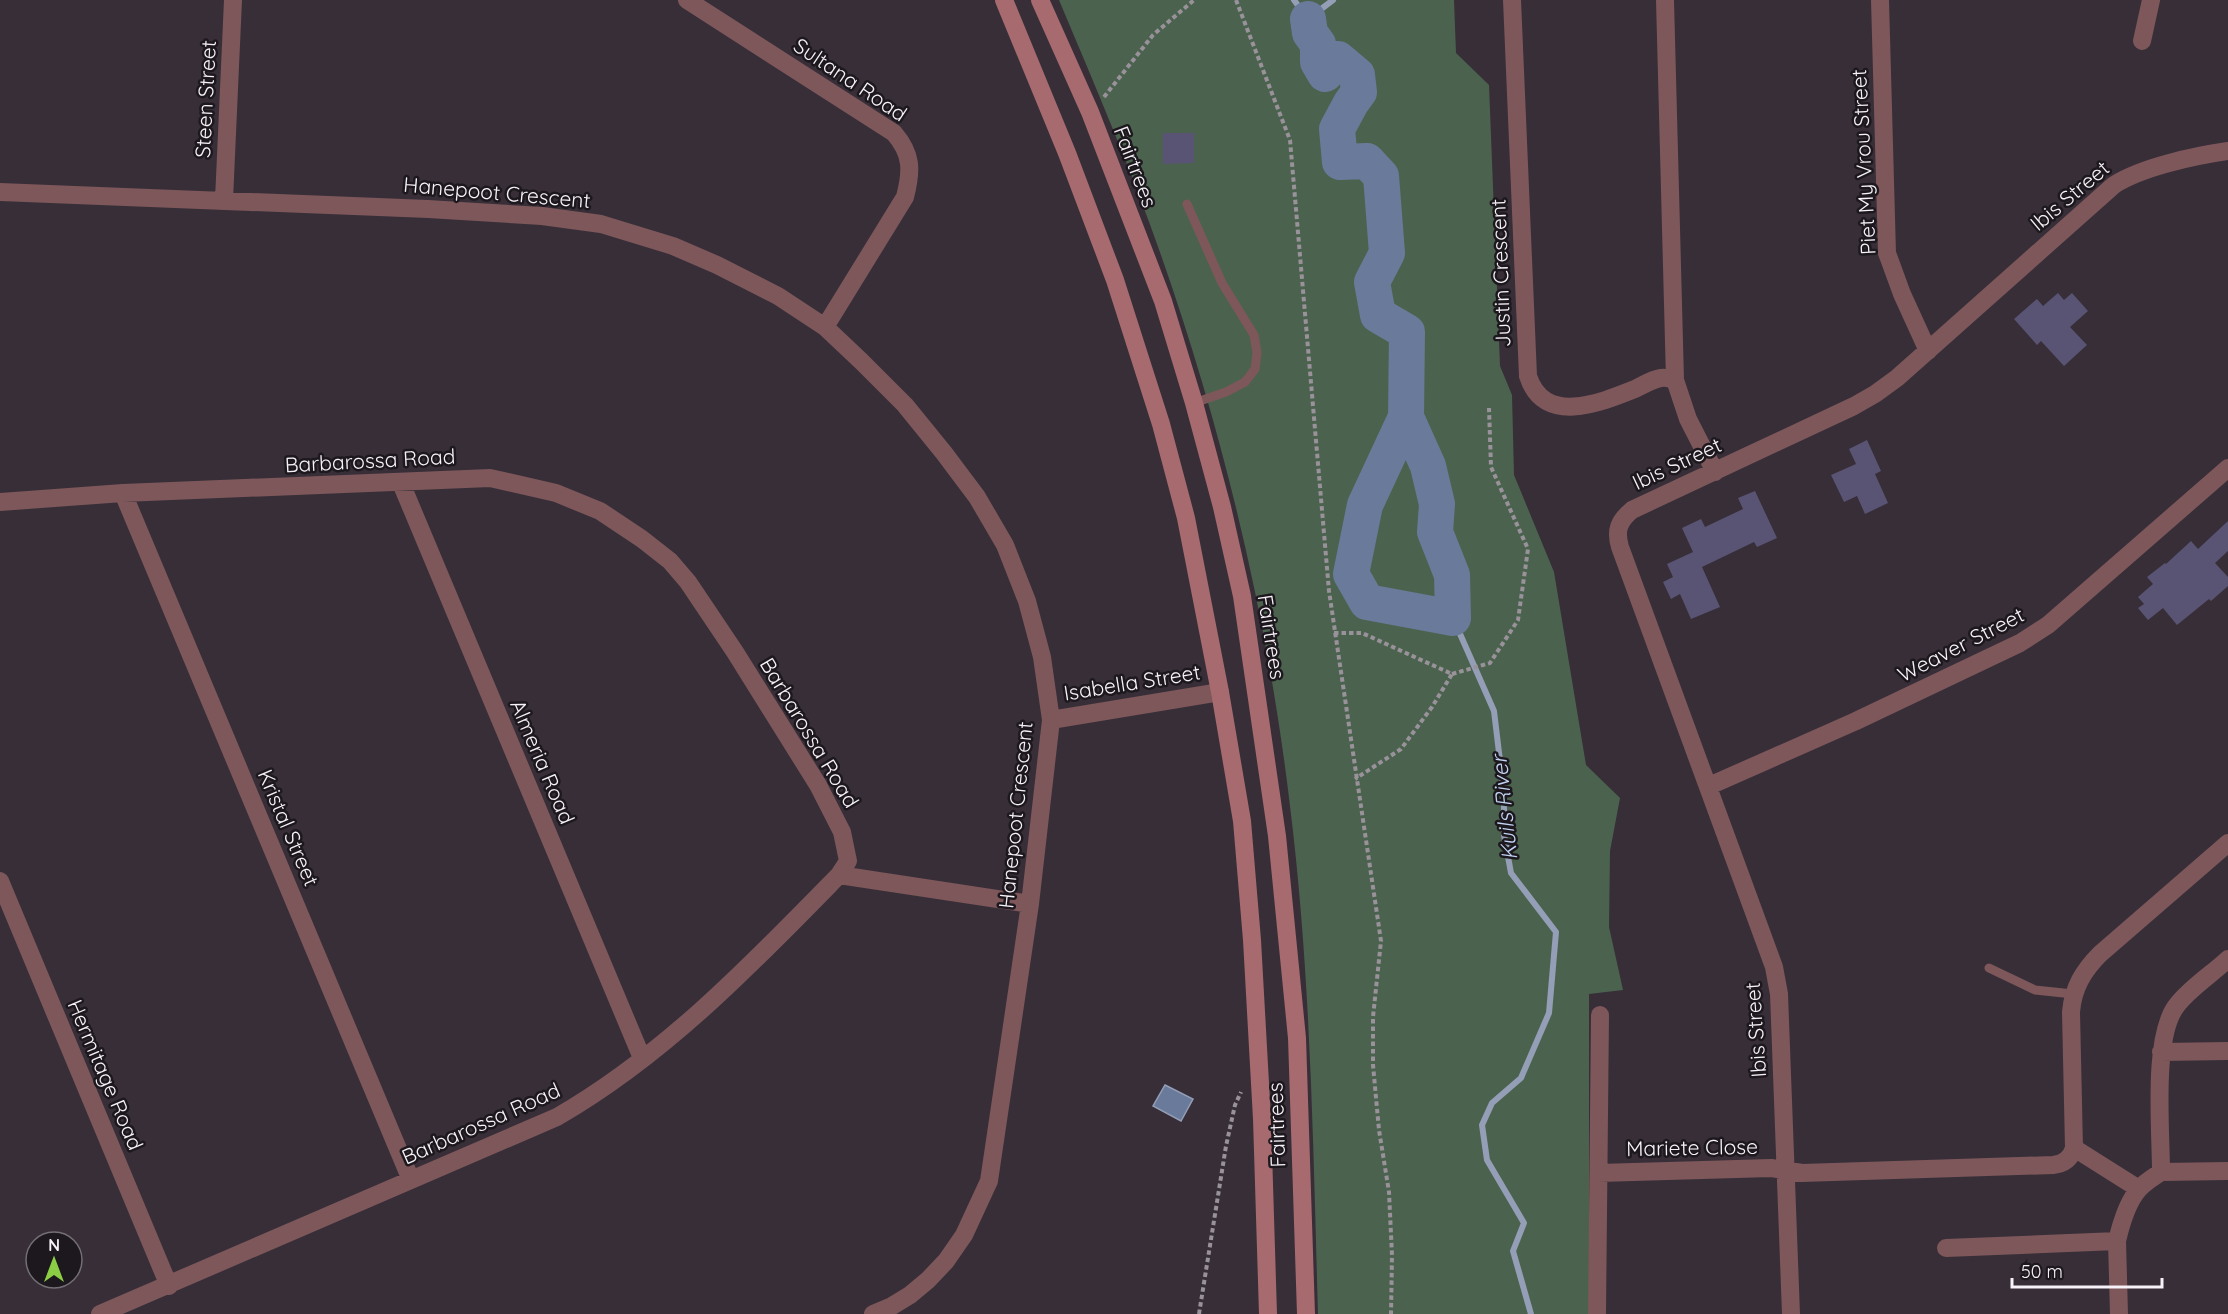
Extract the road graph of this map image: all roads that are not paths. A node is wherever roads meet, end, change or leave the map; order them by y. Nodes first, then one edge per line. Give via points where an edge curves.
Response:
1 (233, 0) edge
2 (687, 0) edge
3 (1004, 0) edge
4 (1040, 0) edge
5 (1512, 0) edge
6 (1665, 0) edge
7 (1880, 0) edge
8 (2151, 0) edge
9 (2142, 41) dead end
10 (2228, 151) edge
11 (0, 192) edge
12 (224, 200) junction
13 (1187, 204) dead end
14 (825, 327) junction
15 (1928, 351) junction
16 (1675, 380) junction
17 (1194, 403) junction
18 (2228, 468) edge
19 (1715, 472) junction
20 (401, 483) junction
21 (123, 493) junction
22 (0, 502) edge
23 (1220, 692) junction
24 (1051, 720) junction
25 (1708, 786) junction
26 (2228, 843) edge
27 (839, 875) junction
28 (0, 881) edge
29 (1030, 904) junction
30 (2228, 959) edge
31 (1989, 968) dead end
32 (2073, 994) junction
33 (1600, 1015) dead end
34 (2228, 1051) edge
35 (2161, 1052) junction
36 (642, 1058) junction
37 (2074, 1148) junction
38 (1786, 1170) junction
39 (2228, 1171) edge
40 (2161, 1172) junction
41 (1599, 1173) junction
42 (411, 1180) junction
43 (2139, 1189) junction
44 (2117, 1241) junction
45 (1946, 1248) dead end
46 (169, 1286) junction
47 (100, 1314) edge
48 (873, 1314) edge
49 (1268, 1314) edge
50 (1306, 1314) edge
51 (1597, 1314) edge
52 (1791, 1314) edge
53 (2119, 1314) edge

1 - 12 street, Steen Street
2 - 14 street, Sultana Road via 894,133 906,147 910,179 906,197
3 - 23 main road, Fairtrees via 1116,280 1161,424 1186,518
4 - 17 main road, Fairtrees via 1090,112 1163,301
5 - 16 street, Justin Crescent via 1527,364 1532,389 1546,403 1574,406 1601,402 1662,378
6 - 16 street
7 - 15 street, Piet My Vrou Street via 1887,253
8 - 9 street
10 - 15 street, Ibis Street via 2144,171 2114,185
11 - 12 street, Hanepoot Crescent
12 - 14 street, Hanepoot Crescent via 542,216 601,224 673,246 717,265 778,296
13 - 17 lane via 1222,283 1254,335 1257,353 1255,369 1245,382
14 - 24 street, Hanepoot Crescent via 906,405 977,497 1005,545 1027,601 1042,657
15 - 19 street, Ibis Street via 1875,394
16 - 19 street via 1688,419
17 - 50 main road, Fairtrees via 1242,596 1277,836 1297,1038
18 - 25 street, Weaver Street via 2048,625 2020,643
19 - 25 street, Ibis Street via 1632,510 1619,523 1617,537
20 - 21 street, Barbarossa Road
20 - 27 street, Barbarossa Road via 490,478 556,493 600,511 670,561 735,652 818,785 846,845 848,861
20 - 36 street, Almeria Road
21 - 22 street, Barbarossa Road
21 - 42 street, Kristal Street
23 - 24 street, Isabella Street
23 - 49 main road, Fairtrees via 1242,821 1252,940
24 - 29 street, Hanepoot Crescent
25 - 38 street, Ibis Street via 1774,967 1779,994
26 - 32 street via 2100,954 2088,966
27 - 29 street
27 - 36 street, Barbarossa Road via 721,994
28 - 46 street, Hermitage Road
29 - 48 street, Hanepoot Crescent via 990,1181 964,1235 946,1261 910,1295
30 - 35 street via 2178,1004 2165,1029
31 - 32 lane via 2035,990
32 - 37 street via 2070,1033
33 - 41 street, Mariete Close
34 - 35 street
35 - 40 street
36 - 42 street, Barbarossa Road via 557,1117
37 - 38 street via 2068,1159 2053,1165 1802,1173
37 - 43 street
38 - 41 street, Mariete Close
38 - 52 street, Ibis Street
39 - 40 street
40 - 43 street
41 - 51 street, Mariete Close
42 - 46 street, Barbarossa Road
43 - 44 street
44 - 45 street
44 - 53 street
46 - 47 street, Barbarossa Road

